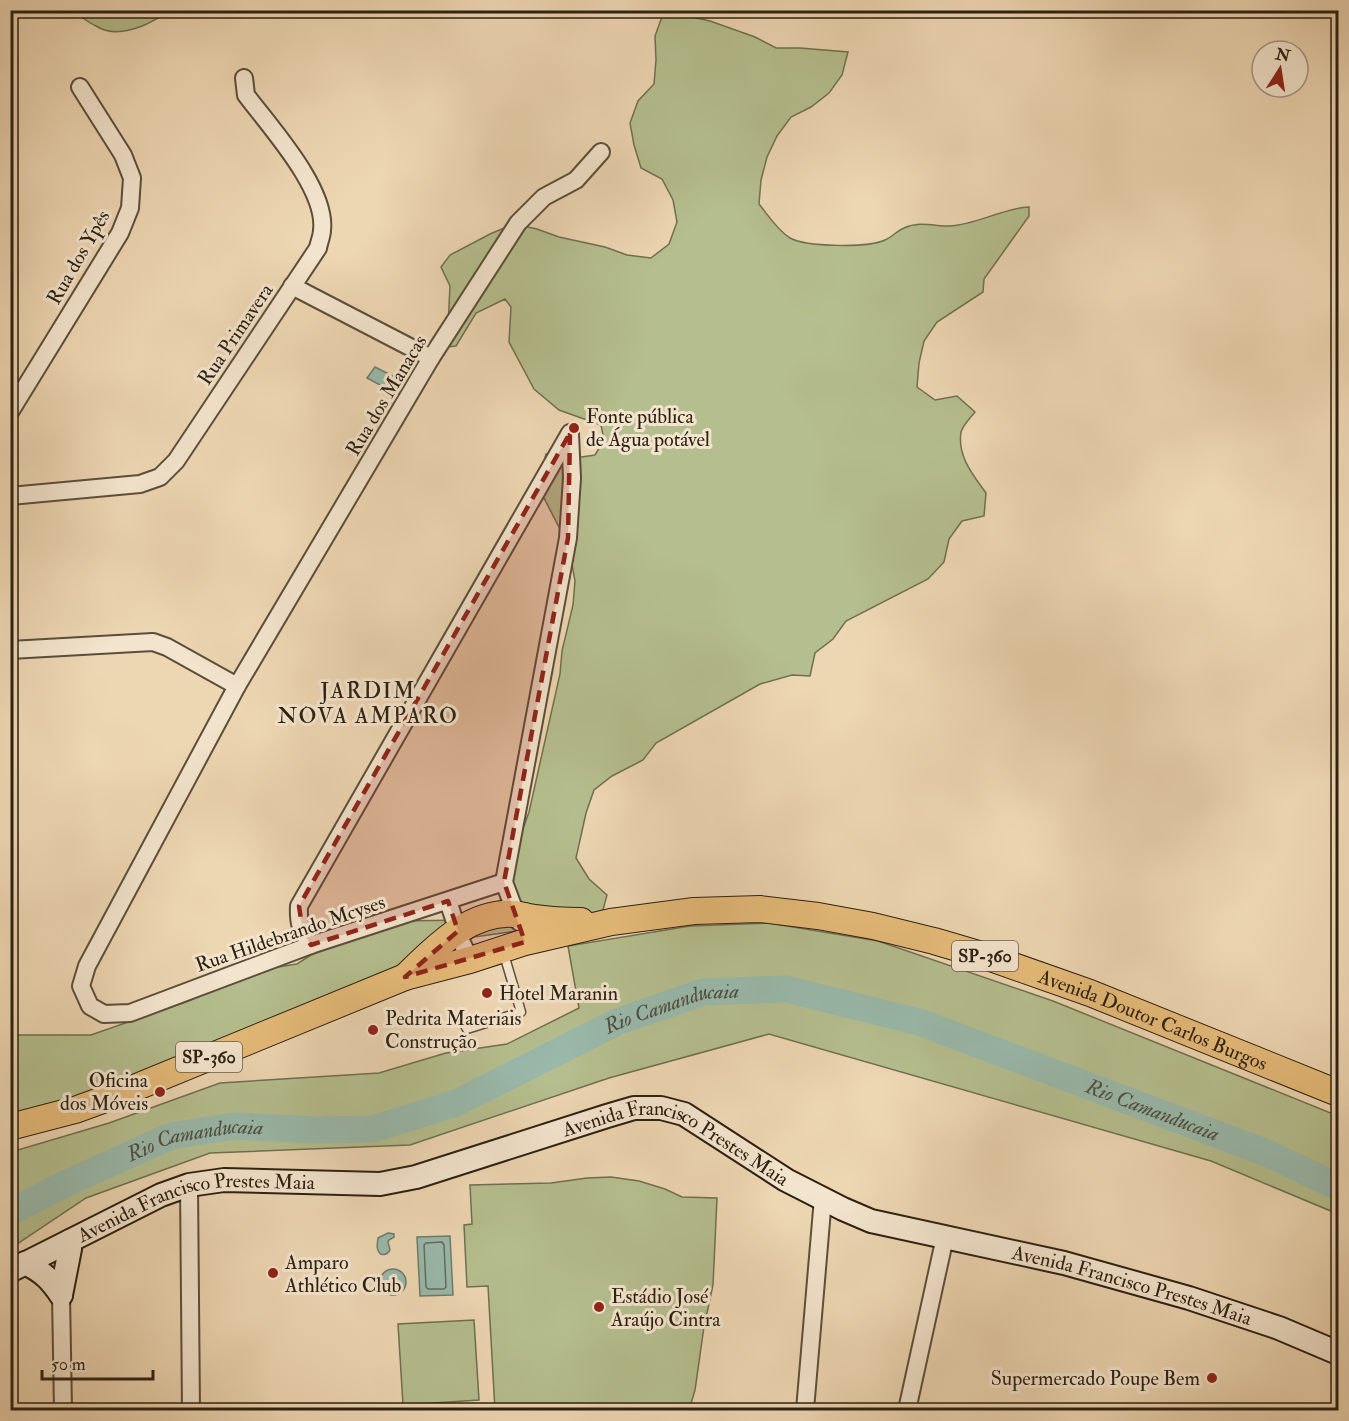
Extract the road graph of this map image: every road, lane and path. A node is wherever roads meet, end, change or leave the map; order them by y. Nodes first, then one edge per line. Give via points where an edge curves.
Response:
1 (244, 78) dead end
2 (80, 87) dead end
3 (601, 152) dead end
4 (292, 286) junction
5 (431, 358) junction
6 (10, 411) edge
7 (10, 496) edge
8 (10, 651) edge
9 (237, 686) junction
10 (504, 882) junction
11 (448, 901) junction
12 (515, 914) junction
13 (611, 922) junction
14 (458, 931) junction
15 (311, 945) junction
16 (514, 946) junction
17 (470, 960) junction
18 (405, 977) junction
19 (90, 1006) joint
20 (460, 1016) dead end
21 (1338, 1093) edge
22 (10, 1127) edge
23 (189, 1185) junction
24 (822, 1198) junction
25 (945, 1237) junction
26 (70, 1240) junction
27 (18, 1267) edge
28 (62, 1295) junction
29 (1338, 1353) edge
30 (63, 1410) edge
31 (191, 1410) edge
32 (805, 1410) edge
33 (907, 1410) edge

1 - 4 street, Rua Primavera via 246,95 306,175 319,205 323,228 318,248
2 - 6 street, Rua dos Ypês via 123,155 132,178 130,208 120,233
3 - 5 street, Rua dos Manacas via 576,180 544,197 518,223
4 - 5 street
4 - 7 street, Rua Primavera via 176,460 160,477 140,484
5 - 9 street, Rua dos Manacas
8 - 9 street via 153,642
9 - 19 street, Rua dos Manacas via 87,966 81,986
10 - 11 street, Rua Hildebrando Mcyses
10 - 12 street
10 - 15 street via 568,538 570,433 299,906 298,921
11 - 14 street
11 - 15 street, Rua Hildebrando Mcyses
12 - 13 main road, Avenida Doutor Carlos Burgos / SP-360
12 - 14 main road, Avenida Doutor Carlos Burgos / SP-360 via 490,915
12 - 16 street via 522,929
13 - 16 main road, Avenida Doutor Carlos Burgos / SP-360
13 - 21 main road, Avenida Doutor Carlos Burgos / SP-360 via 694,911 760,909 883,929 985,956 1090,993
14 - 17 street
14 - 18 main road, Avenida Doutor Carlos Burgos / SP-360
15 - 19 street, Rua Hildebrando Mcyses via 130,1013 104,1014
16 - 17 main road, Avenida Doutor Carlos Burgos / SP-360
16 - 20 lane via 521,1012 467,1029
17 - 18 main road, Avenida Doutor Carlos Burgos / SP-360
18 - 22 main road, Avenida Doutor Carlos Burgos / SP-360 via 127,1091
23 - 24 street, Avenida Francisco Prestes Maia via 224,1180 380,1184 416,1177 634,1108 661,1108 684,1114 786,1180
23 - 26 street, Avenida Francisco Prestes Maia
23 - 31 street
24 - 25 street, Avenida Francisco Prestes Maia via 871,1221
24 - 32 street
25 - 29 street, Avenida Francisco Prestes Maia via 1064,1263 1189,1298 1279,1328
25 - 33 street
26 - 27 street, Avenida Francisco Prestes Maia
26 - 28 street
27 - 28 street via 38,1269
28 - 30 street

